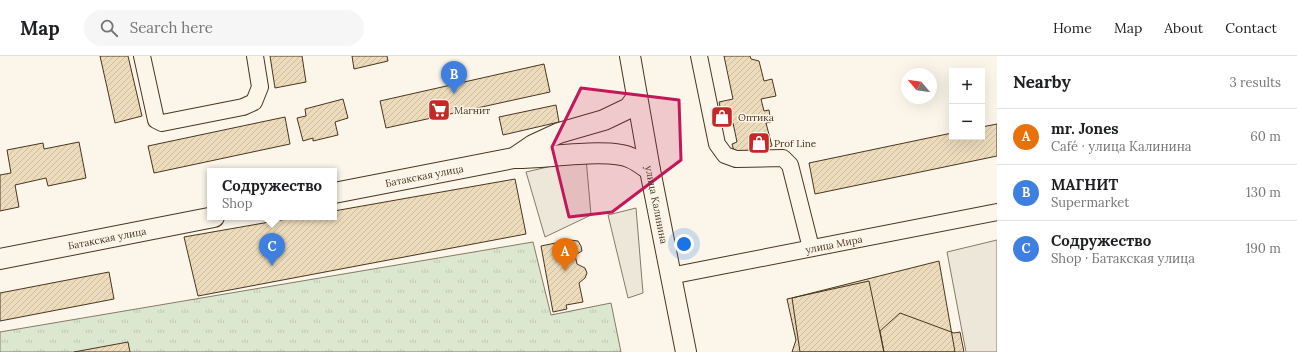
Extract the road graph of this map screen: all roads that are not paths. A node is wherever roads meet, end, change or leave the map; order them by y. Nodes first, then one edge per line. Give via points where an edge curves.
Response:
1 (142, 56) edge
2 (254, 56) edge
3 (630, 56) edge
4 (699, 56) edge
5 (637, 97) junction
6 (514, 158) junction
7 (650, 170) junction
8 (337, 192) edge
9 (997, 212) edge
10 (207, 218) edge
11 (811, 248) junction
12 (0, 259) edge
13 (670, 276) junction
14 (686, 352) edge

1 - 2 street via 156,120 162,123 243,107 254,102 260,87
3 - 5 main road, улица Калинина
4 - 11 street via 717,144 725,155 736,159 783,158 790,165
5 - 6 main road, Батакская улица via 629,108 604,120 559,133 533,145
5 - 7 main road, улица Калинина
6 - 7 main road, Батакская улица via 609,153 630,157
6 - 8 main road, Батакская улица
7 - 13 main road, улица Калинина
9 - 11 street, улица Мира
10 - 12 main road, Батакская улица
11 - 13 street, улица Мира
13 - 14 main road, улица Калинина

